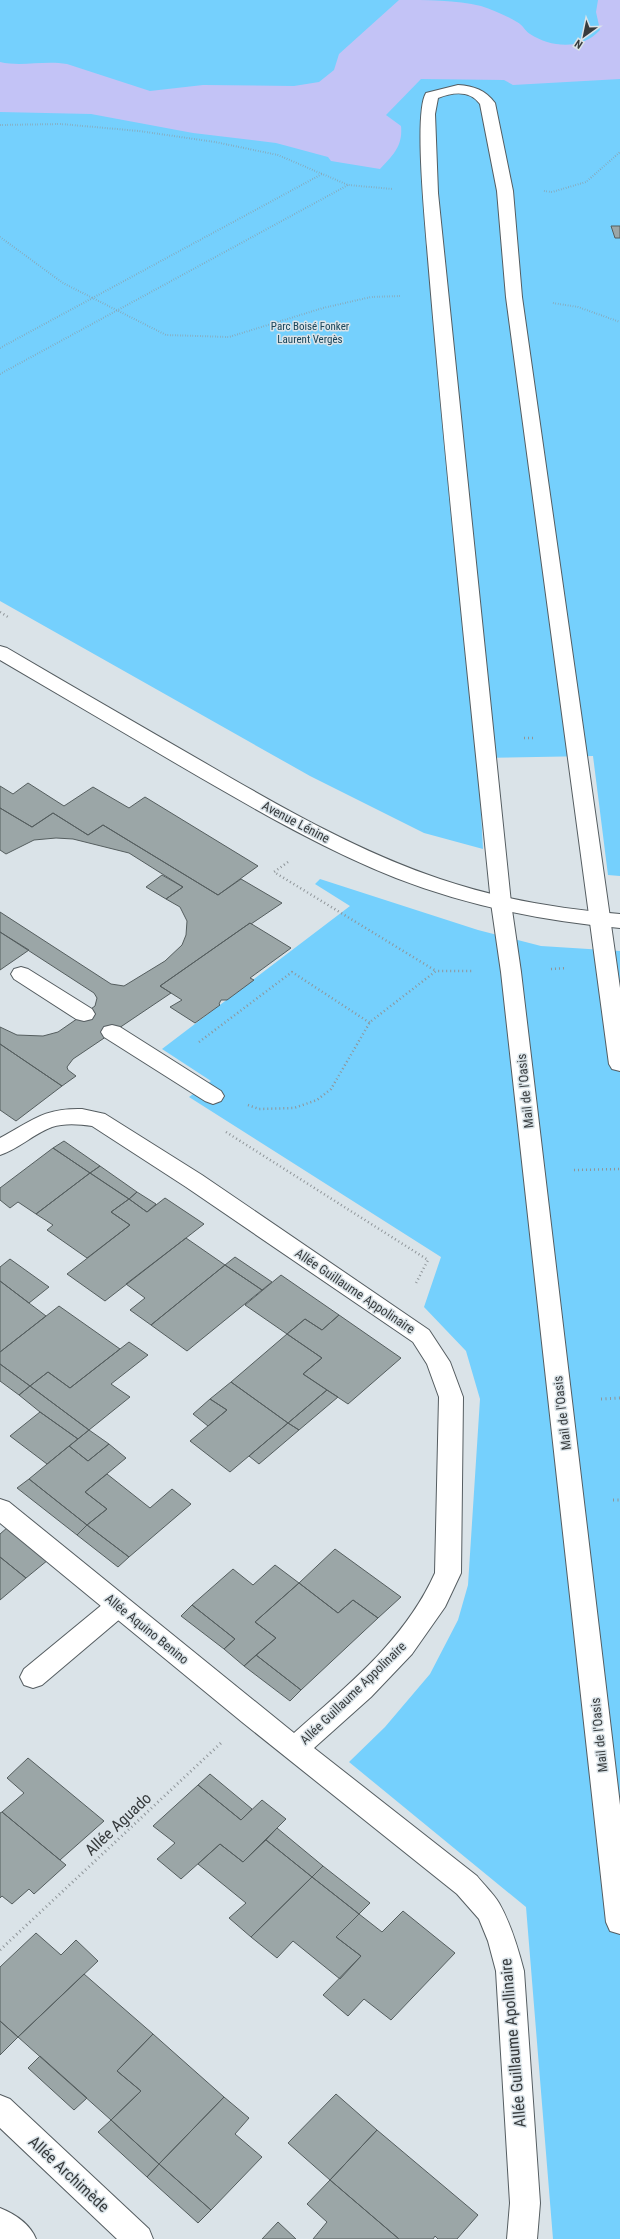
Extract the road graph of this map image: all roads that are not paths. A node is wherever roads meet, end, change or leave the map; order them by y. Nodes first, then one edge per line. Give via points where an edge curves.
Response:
1 (0, 652) edge
2 (501, 903) junction
3 (611, 921) edge
4 (21, 974) dead end
5 (84, 1014) dead end
6 (112, 1032) dead end
7 (620, 1064) edge
8 (213, 1096) road end
9 (0, 1147) edge
10 (0, 1508) edge
11 (118, 1606) junction
12 (34, 1677) dead end
13 (296, 1748) junction
14 (620, 1922) edge
15 (0, 2109) edge
16 (0, 2222) edge
17 (21, 2239) edge
18 (138, 2239) edge
19 (522, 2239) edge

1 - 2 street, Avenue Lénine via 268,808 342,847 411,876
2 - 3 street, Avenue Lénine
2 - 3 street, Mail de l'Oasis via 430,192 428,114 431,96 444,90 466,89 481,94 490,104 505,191 514,297 576,740
2 - 14 street, Mail de l'Oasis
3 - 7 street via 607,966
4 - 5 street
6 - 8 street
9 - 13 street, Allée Guillaume Appolinaire via 16,1140 37,1124 80,1116 97,1119 151,1152 421,1336 438,1362 451,1397 448,1573 439,1597 422,1624 398,1652
10 - 11 street, Allée Aquino Benino
11 - 12 street
11 - 13 street, Allée Aquino Benino
13 - 19 street, Allée Guillaume Apollinaire via 468,1885 490,1911 510,1971 525,2203
15 - 18 street, Allée Archimède
16 - 17 street

